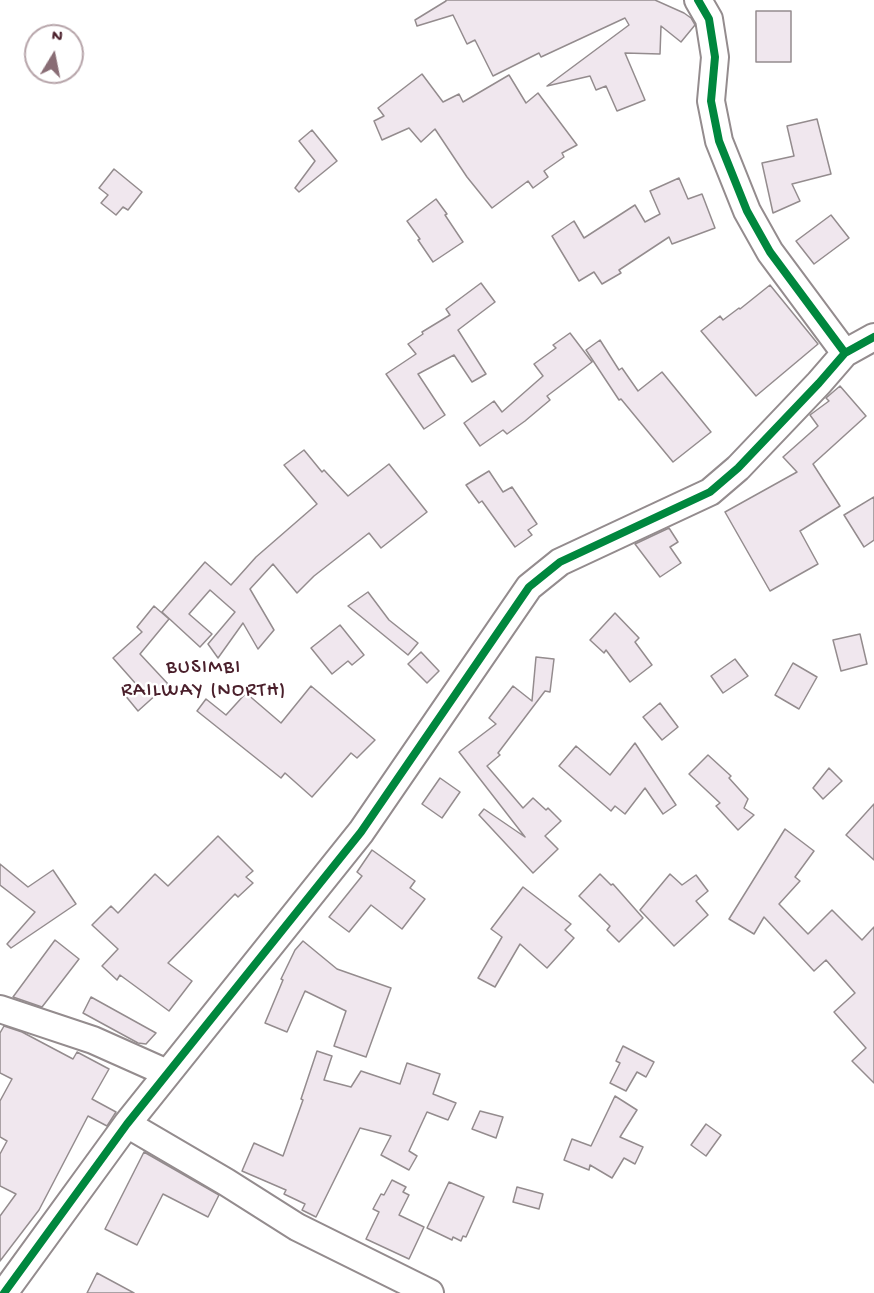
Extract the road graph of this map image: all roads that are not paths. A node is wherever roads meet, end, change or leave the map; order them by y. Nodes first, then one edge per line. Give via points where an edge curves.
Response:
1 (698, 0) edge
2 (874, 337) edge
3 (845, 352) junction
4 (0, 1009) edge
5 (167, 1073) junction
6 (126, 1124) junction
7 (4, 1293) edge
8 (430, 1293) edge

1 - 3 street via 709,19 715,57 711,101 719,141 747,211 770,252
2 - 3 street
3 - 5 street via 738,468 710,492 560,562 529,587 361,832
4 - 5 street via 93,1040
5 - 6 street
6 - 7 street
6 - 8 street via 297,1227

